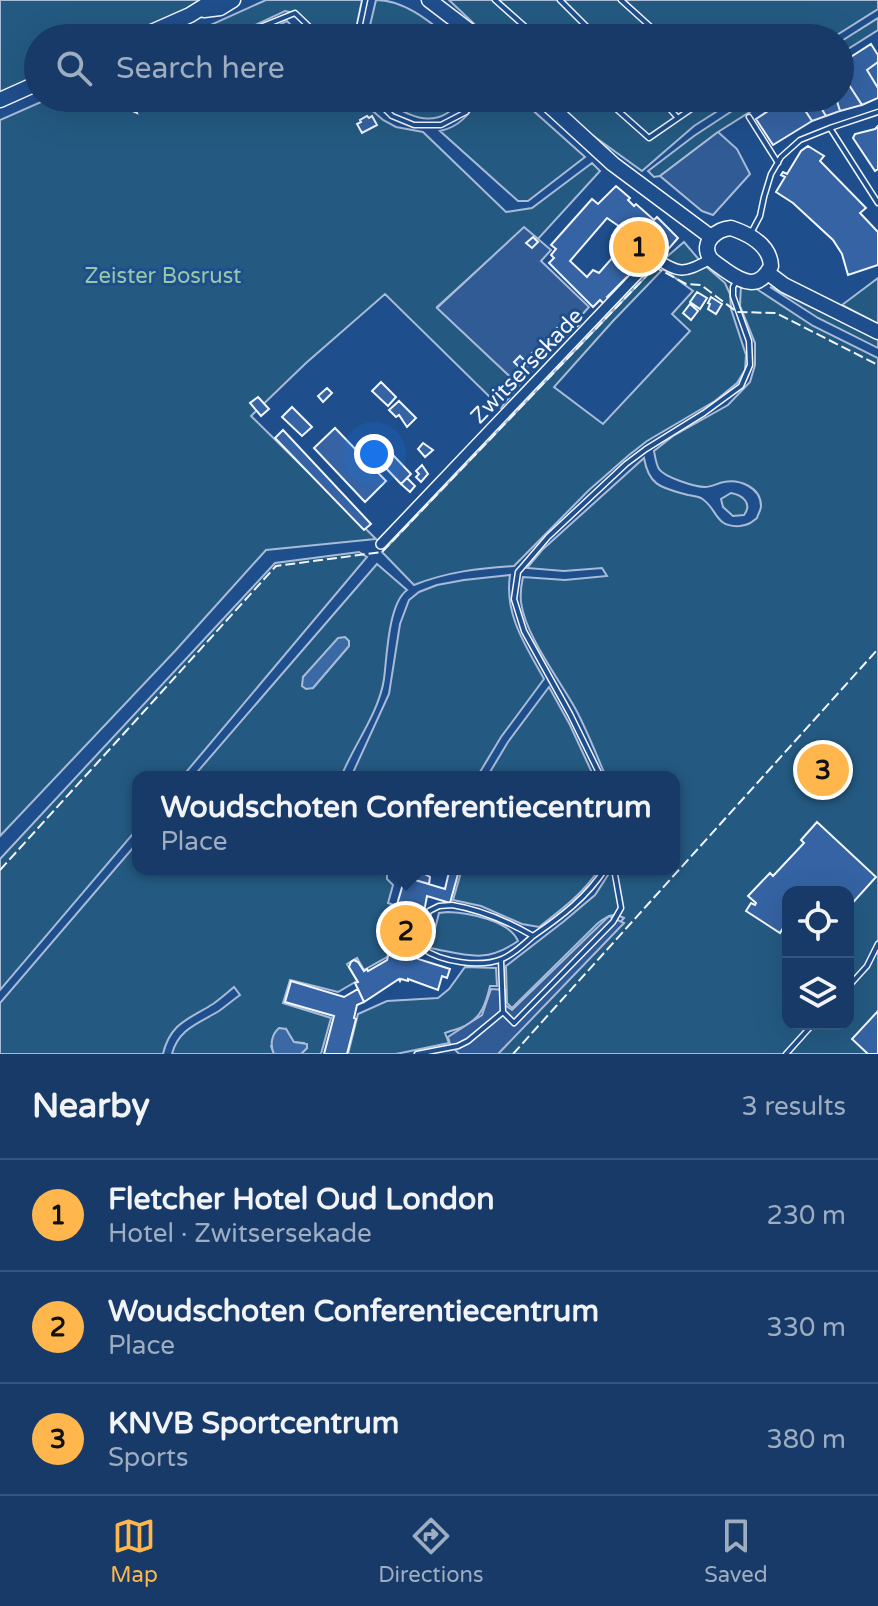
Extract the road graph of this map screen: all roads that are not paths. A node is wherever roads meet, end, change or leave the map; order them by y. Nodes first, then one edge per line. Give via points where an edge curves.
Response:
1 (214, 0) edge
2 (233, 0) edge
3 (365, 0) edge
4 (429, 0) edge
5 (440, 0) edge
6 (495, 0) edge
7 (560, 0) edge
8 (621, 0) edge
9 (199, 10) junction
10 (168, 24) edge
11 (268, 24) edge
12 (306, 24) edge
13 (360, 24) edge
14 (461, 24) edge
15 (468, 24) edge
16 (522, 24) edge
17 (584, 24) edge
18 (648, 24) edge
19 (24, 89) edge
20 (0, 100) edge
21 (388, 112) edge
22 (466, 112) edge
23 (556, 112) edge
24 (620, 112) edge
25 (673, 112) edge
26 (685, 112) edge
27 (878, 112) edge
28 (677, 117) junction
29 (749, 117) dead end
30 (830, 128) junction
31 (778, 163) junction
32 (878, 203) edge
33 (711, 237) junction
34 (749, 237) junction
35 (711, 259) junction
36 (768, 273) junction
37 (737, 279) junction
38 (878, 332) edge
39 (381, 544) dead end
40 (598, 771) edge
41 (601, 875) edge
42 (615, 875) edge
43 (533, 936) junction
44 (878, 944) edge
45 (501, 960) junction
46 (854, 980) edge
47 (503, 1012) junction
48 (808, 1030) edge
49 (417, 1054) edge
50 (786, 1054) edge

1 - 9 main road
2 - 9 main road via 220,8
3 - 13 lane
4 - 14 main road
5 - 15 main road
6 - 16 lane
7 - 17 lane
8 - 18 lane
9 - 10 main road
11 - 12 lane via 295,13
19 - 20 main road
21 - 22 lane via 414,125 441,125
23 - 33 main road via 613,164
24 - 28 lane via 649,138
25 - 28 lane
26 - 28 lane
27 - 30 lane
29 - 31 lane
30 - 31 lane via 800,140
30 - 32 lane
31 - 34 lane
33 - 34 main road via 731,228
33 - 35 main road
34 - 36 main road via 768,252
35 - 37 main road
35 - 39 street, Zwitsersekade via 680,271 654,257
36 - 37 main road via 757,281
36 - 38 main road
37 - 40 lane via 733,296 749,341 750,365 741,386 626,464 518,572 514,599 524,631
41 - 43 lane via 556,921
42 - 47 lane via 621,908 613,922 514,1023
43 - 45 lane
43 - 45 lane via 476,909 452,905 429,911 422,948 432,955 456,962
44 - 46 lane
45 - 47 lane
47 - 49 lane via 458,1046
48 - 50 lane

